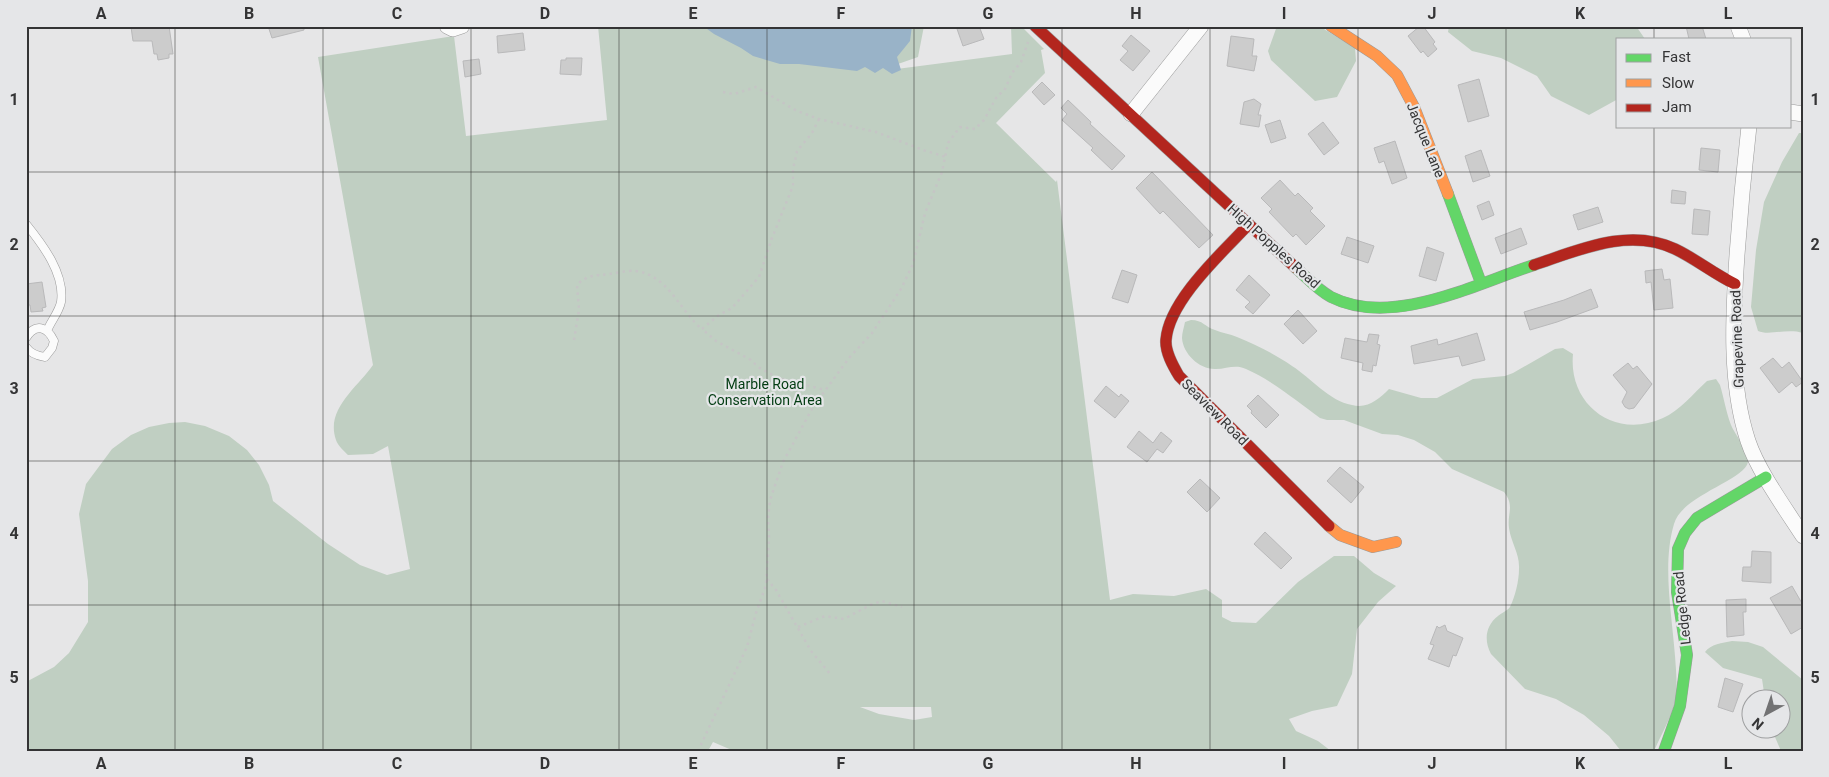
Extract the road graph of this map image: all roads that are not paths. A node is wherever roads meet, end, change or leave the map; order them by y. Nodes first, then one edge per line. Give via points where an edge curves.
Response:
1 (1200, 26) edge
2 (1331, 26) edge
3 (1738, 26) edge
4 (1037, 27) edge
5 (1743, 38) edge
6 (1131, 114) junction
7 (1749, 128) edge
8 (26, 224) edge
9 (1248, 224) junction
10 (1481, 283) junction
11 (1735, 284) junction
12 (47, 330) junction
13 (26, 338) edge
14 (26, 347) edge
15 (1766, 477) junction
16 (1803, 536) edge
17 (1396, 542) dead end
18 (1664, 751) edge

1 - 6 street
2 - 10 street, Jacque Lane via 1373,53 1400,80 1419,119
3 - 5 street
4 - 6 street, High Popples Road
6 - 9 street, High Popples Road
7 - 11 street, Grapevine Road
8 - 12 lane via 54,265 58,279 61,302
9 - 10 street, High Popples Road via 1318,288 1332,298 1351,304 1389,308 1406,306 1449,297
9 - 17 street, Seaview Road via 1181,300 1171,316 1166,341 1173,366 1179,376 1332,529 1373,547
10 - 11 street, High Popples Road via 1584,248 1630,240 1659,243 1680,250
11 - 15 street, Grapevine Road via 1735,350 1742,418 1748,442
12 - 13 lane via 34,329
12 - 14 lane via 54,341 45,357 36,356
15 - 16 street, Grapevine Road
15 - 18 street, Ledge Road via 1697,518 1678,548 1677,592 1687,656 1680,706

